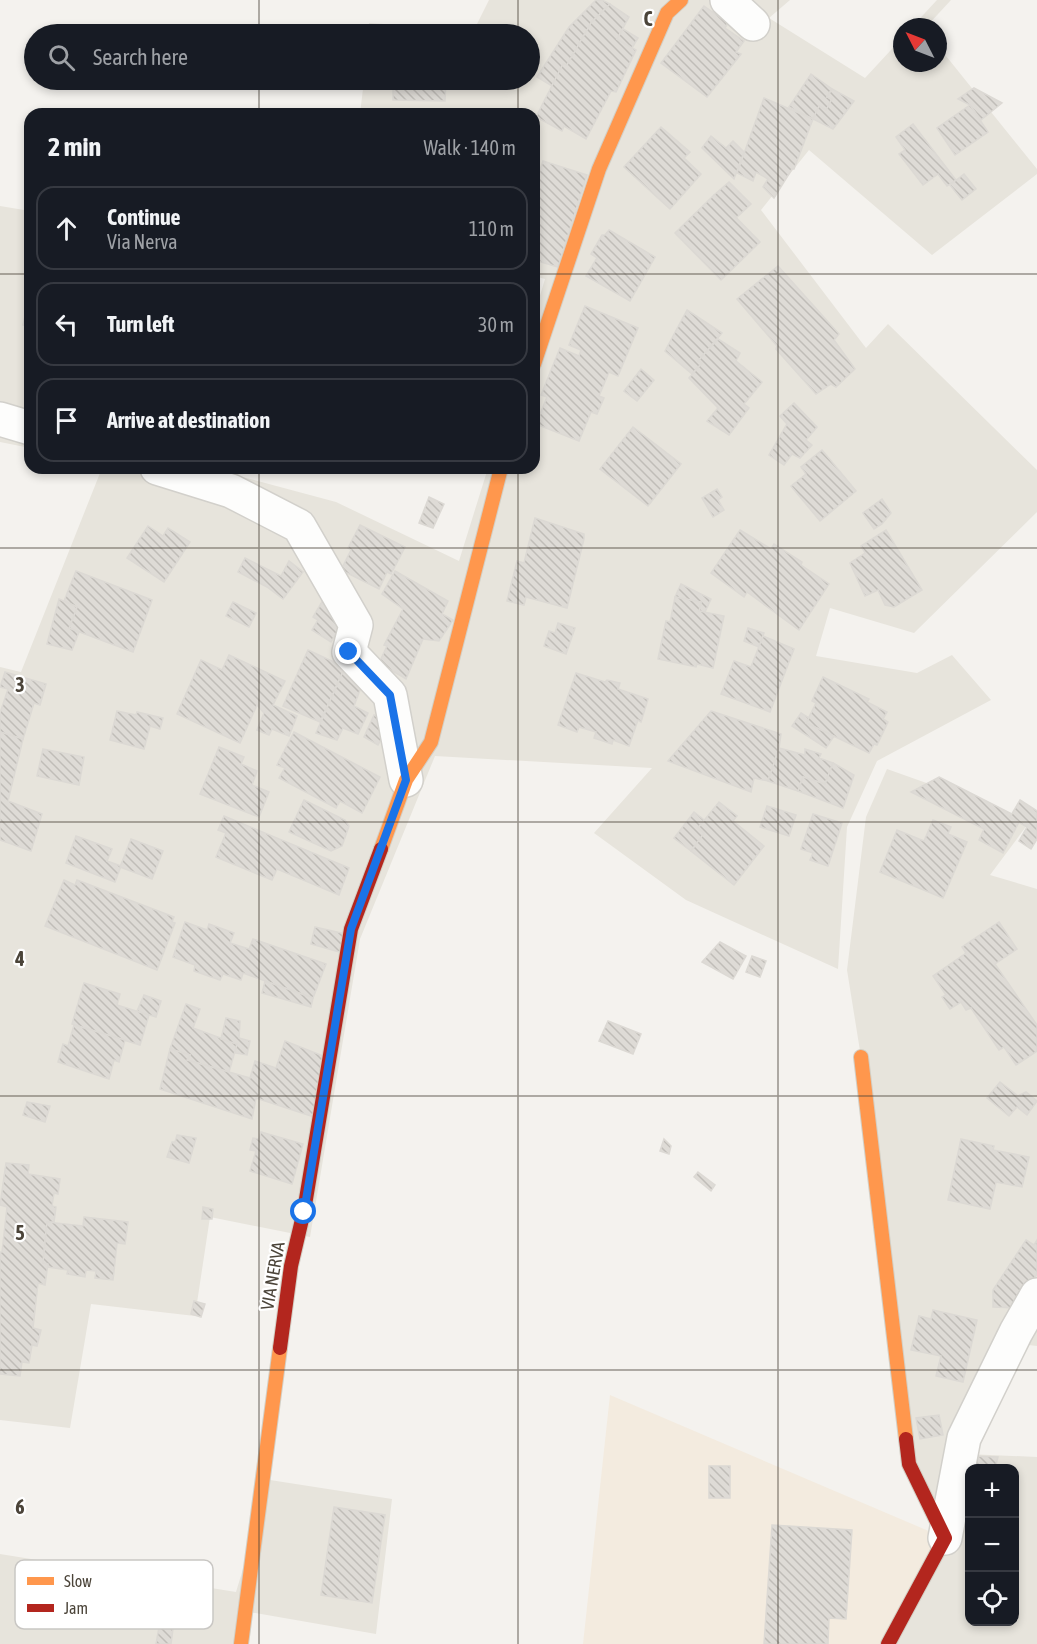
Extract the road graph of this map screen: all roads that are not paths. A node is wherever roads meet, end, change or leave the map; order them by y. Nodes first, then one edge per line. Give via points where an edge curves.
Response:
1 (681, 0) edge
2 (727, 0) edge
3 (753, 24) dead end
4 (540, 346) edge
5 (0, 419) edge
6 (24, 426) edge
7 (176, 474) edge
8 (499, 474) edge
9 (406, 780) junction
10 (861, 1057) dead end
11 (1037, 1295) edge
12 (945, 1538) junction
13 (241, 1644) edge
14 (888, 1644) edge

1 - 4 street via 667,13 599,168
2 - 3 street
5 - 6 street
7 - 9 street via 231,491 299,526 356,625 349,652 390,695
8 - 9 street, VIA NERVA via 431,742
9 - 13 street, VIA NERVA via 351,929 304,1212 291,1266
10 - 12 street via 909,1464
11 - 12 street via 964,1438
12 - 14 street

